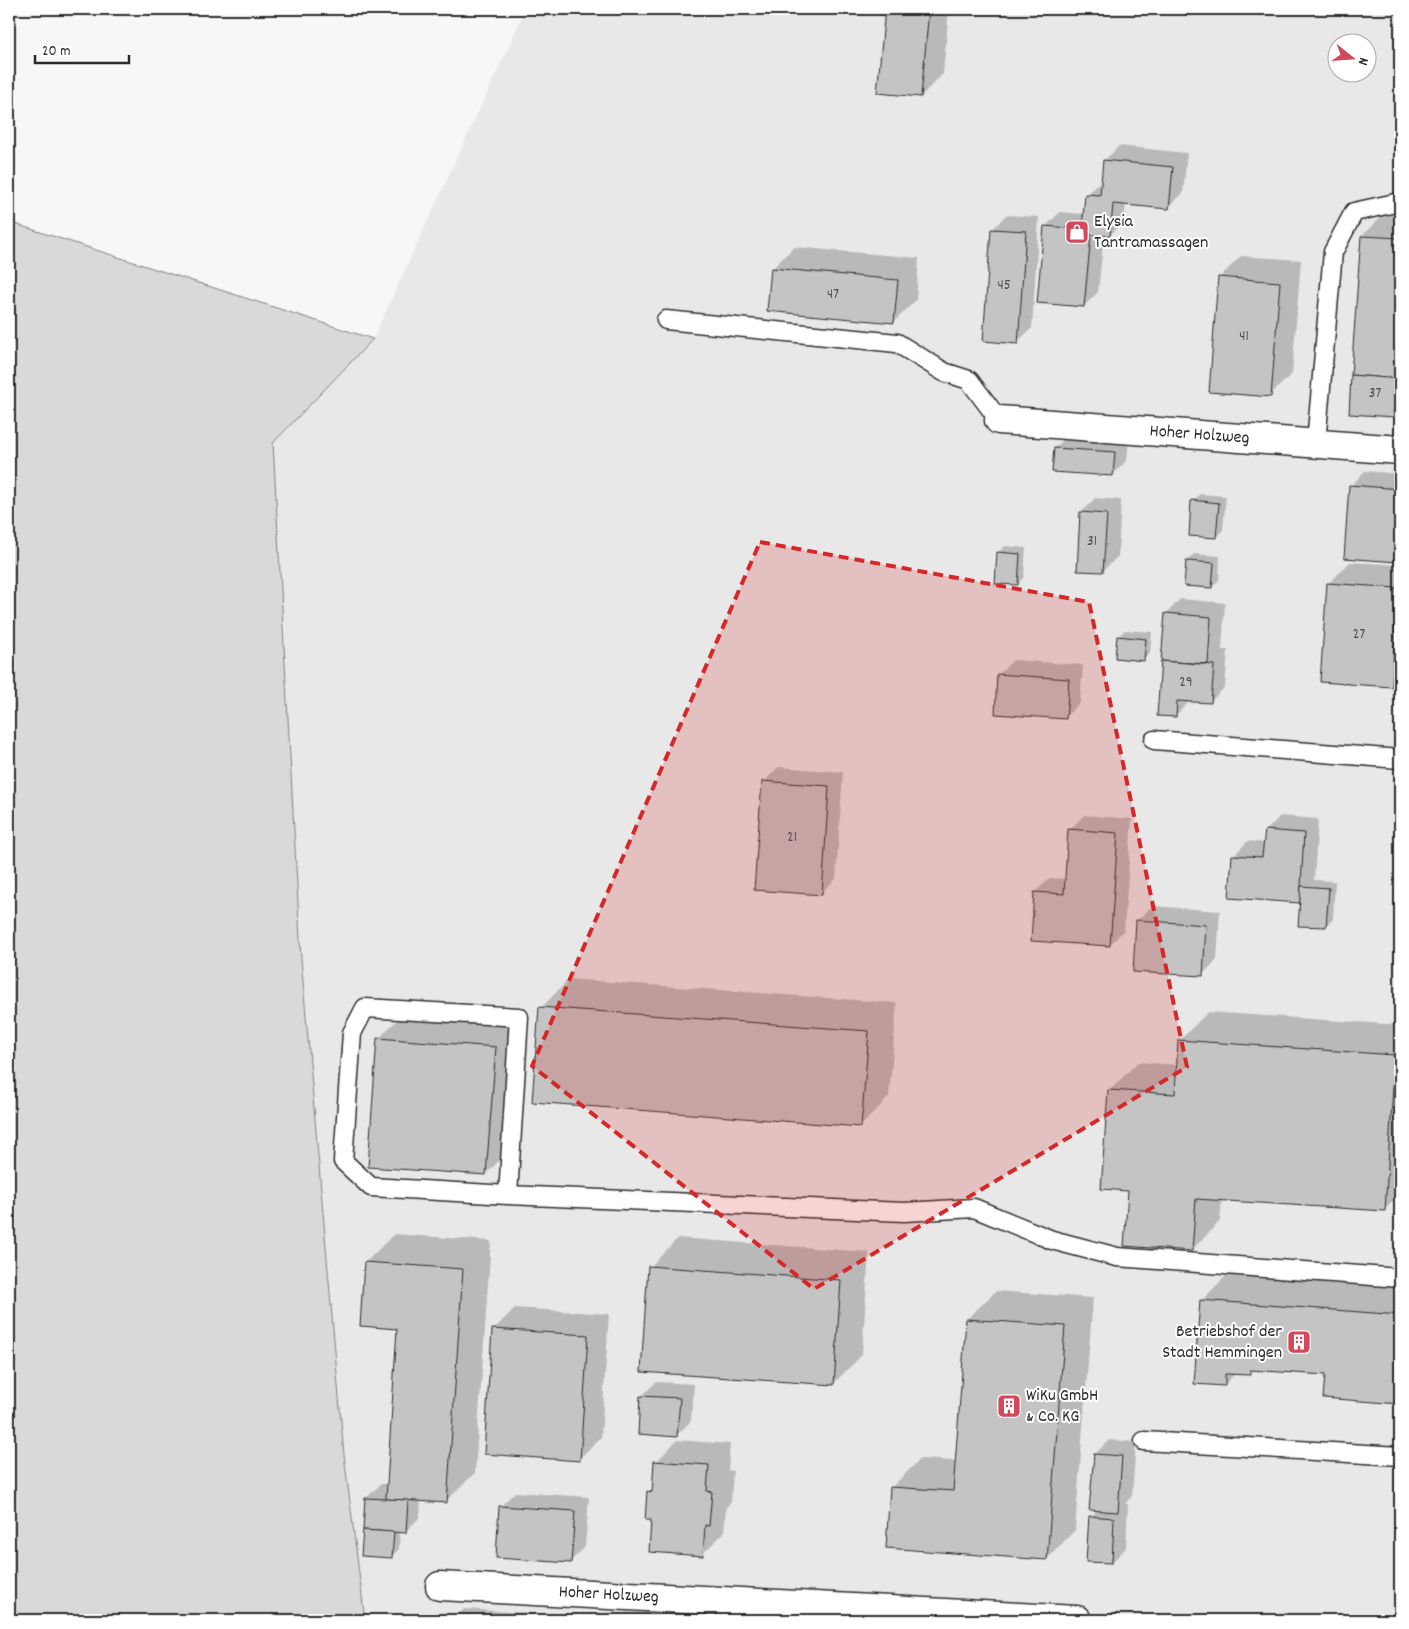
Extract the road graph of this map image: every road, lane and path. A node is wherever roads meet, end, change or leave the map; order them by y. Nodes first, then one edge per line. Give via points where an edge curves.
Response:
1 (1400, 202) edge
2 (666, 320) dead end
3 (1000, 420) joint
4 (1316, 443) junction
5 (1400, 450) edge
6 (1154, 740) dead end
7 (1400, 759) edge
8 (508, 1195) junction
9 (1400, 1278) edge
10 (1144, 1441) dead end
11 (1400, 1456) edge
12 (440, 1586) dead end
13 (1077, 1620) edge

1 - 4 lane via 1354,212 1333,252
2 - 3 lane via 897,343 944,372 969,380
3 - 4 street, Hoher Holzweg
4 - 5 street, Hoher Holzweg
6 - 7 lane
8 - 8 lane via 371,1187 343,1161 352,1033 365,1008 519,1017
8 - 9 lane via 904,1212 974,1208 1052,1240 1117,1257
10 - 11 lane
12 - 13 street, Hoher Holzweg

